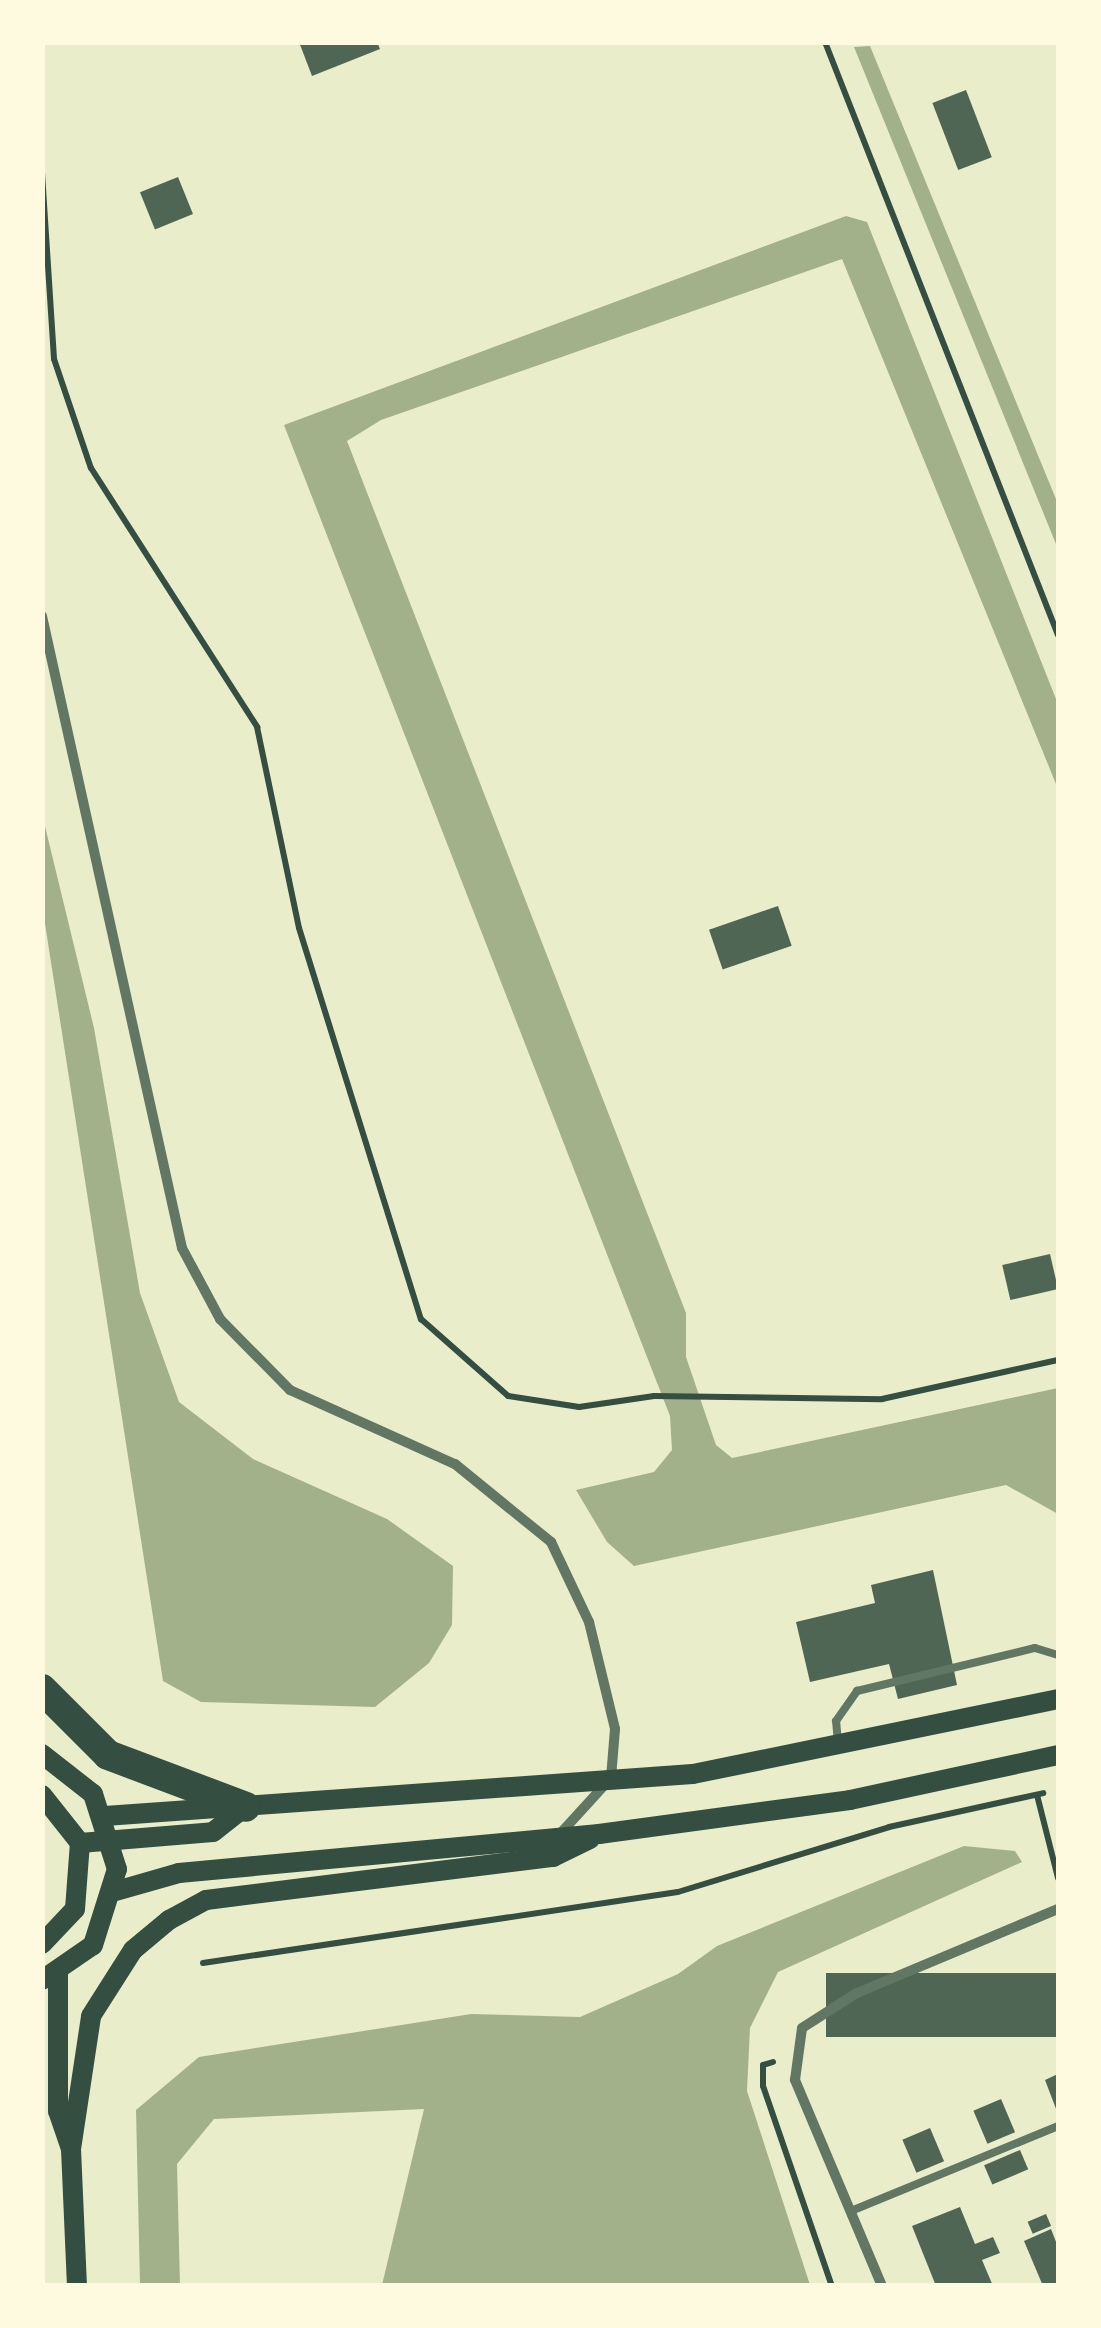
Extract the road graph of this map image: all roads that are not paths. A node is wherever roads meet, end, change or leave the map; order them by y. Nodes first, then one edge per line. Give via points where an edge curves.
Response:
1 (42, 616) edge
2 (1058, 1654) edge
3 (42, 1689) edge
4 (1058, 1699) edge
5 (839, 1748) junction
6 (42, 1754) edge
7 (1058, 1755) edge
8 (611, 1778) junction
9 (42, 1796) edge
10 (246, 1807) junction
11 (105, 1816) junction
12 (600, 1834) junction
13 (557, 1837) junction
14 (80, 1843) junction
15 (112, 1843) junction
16 (116, 1891) junction
17 (1058, 1909) edge
18 (42, 1944) edge
19 (50, 1976) edge
20 (1058, 2126) edge
21 (71, 2149) junction
22 (851, 2211) junction
23 (76, 2286) edge
24 (882, 2286) edge

1 - 8 street via 174,1219 196,1278 220,1319 290,1390 455,1464 550,1542 589,1622 614,1728
2 - 5 lane via 1034,1648 857,1691 836,1721
3 - 10 highway via 108,1755
4 - 5 main road
5 - 8 main road
6 - 11 main road via 76,1775
7 - 12 main road via 850,1800
8 - 10 main road
8 - 13 street
9 - 14 main road
10 - 11 main road
10 - 15 main road via 213,1832
11 - 15 main road
12 - 13 main road
12 - 21 main road via 554,1857 206,1900 170,1920 134,1950 91,2016
13 - 16 main road via 179,1873
14 - 15 main road
14 - 18 main road via 75,1909
15 - 16 main road
16 - 19 main road via 93,1945
17 - 22 street via 826,2008 802,2028 795,2080
19 - 21 main road via 58,2111
20 - 22 lane
21 - 23 main road
22 - 24 street

